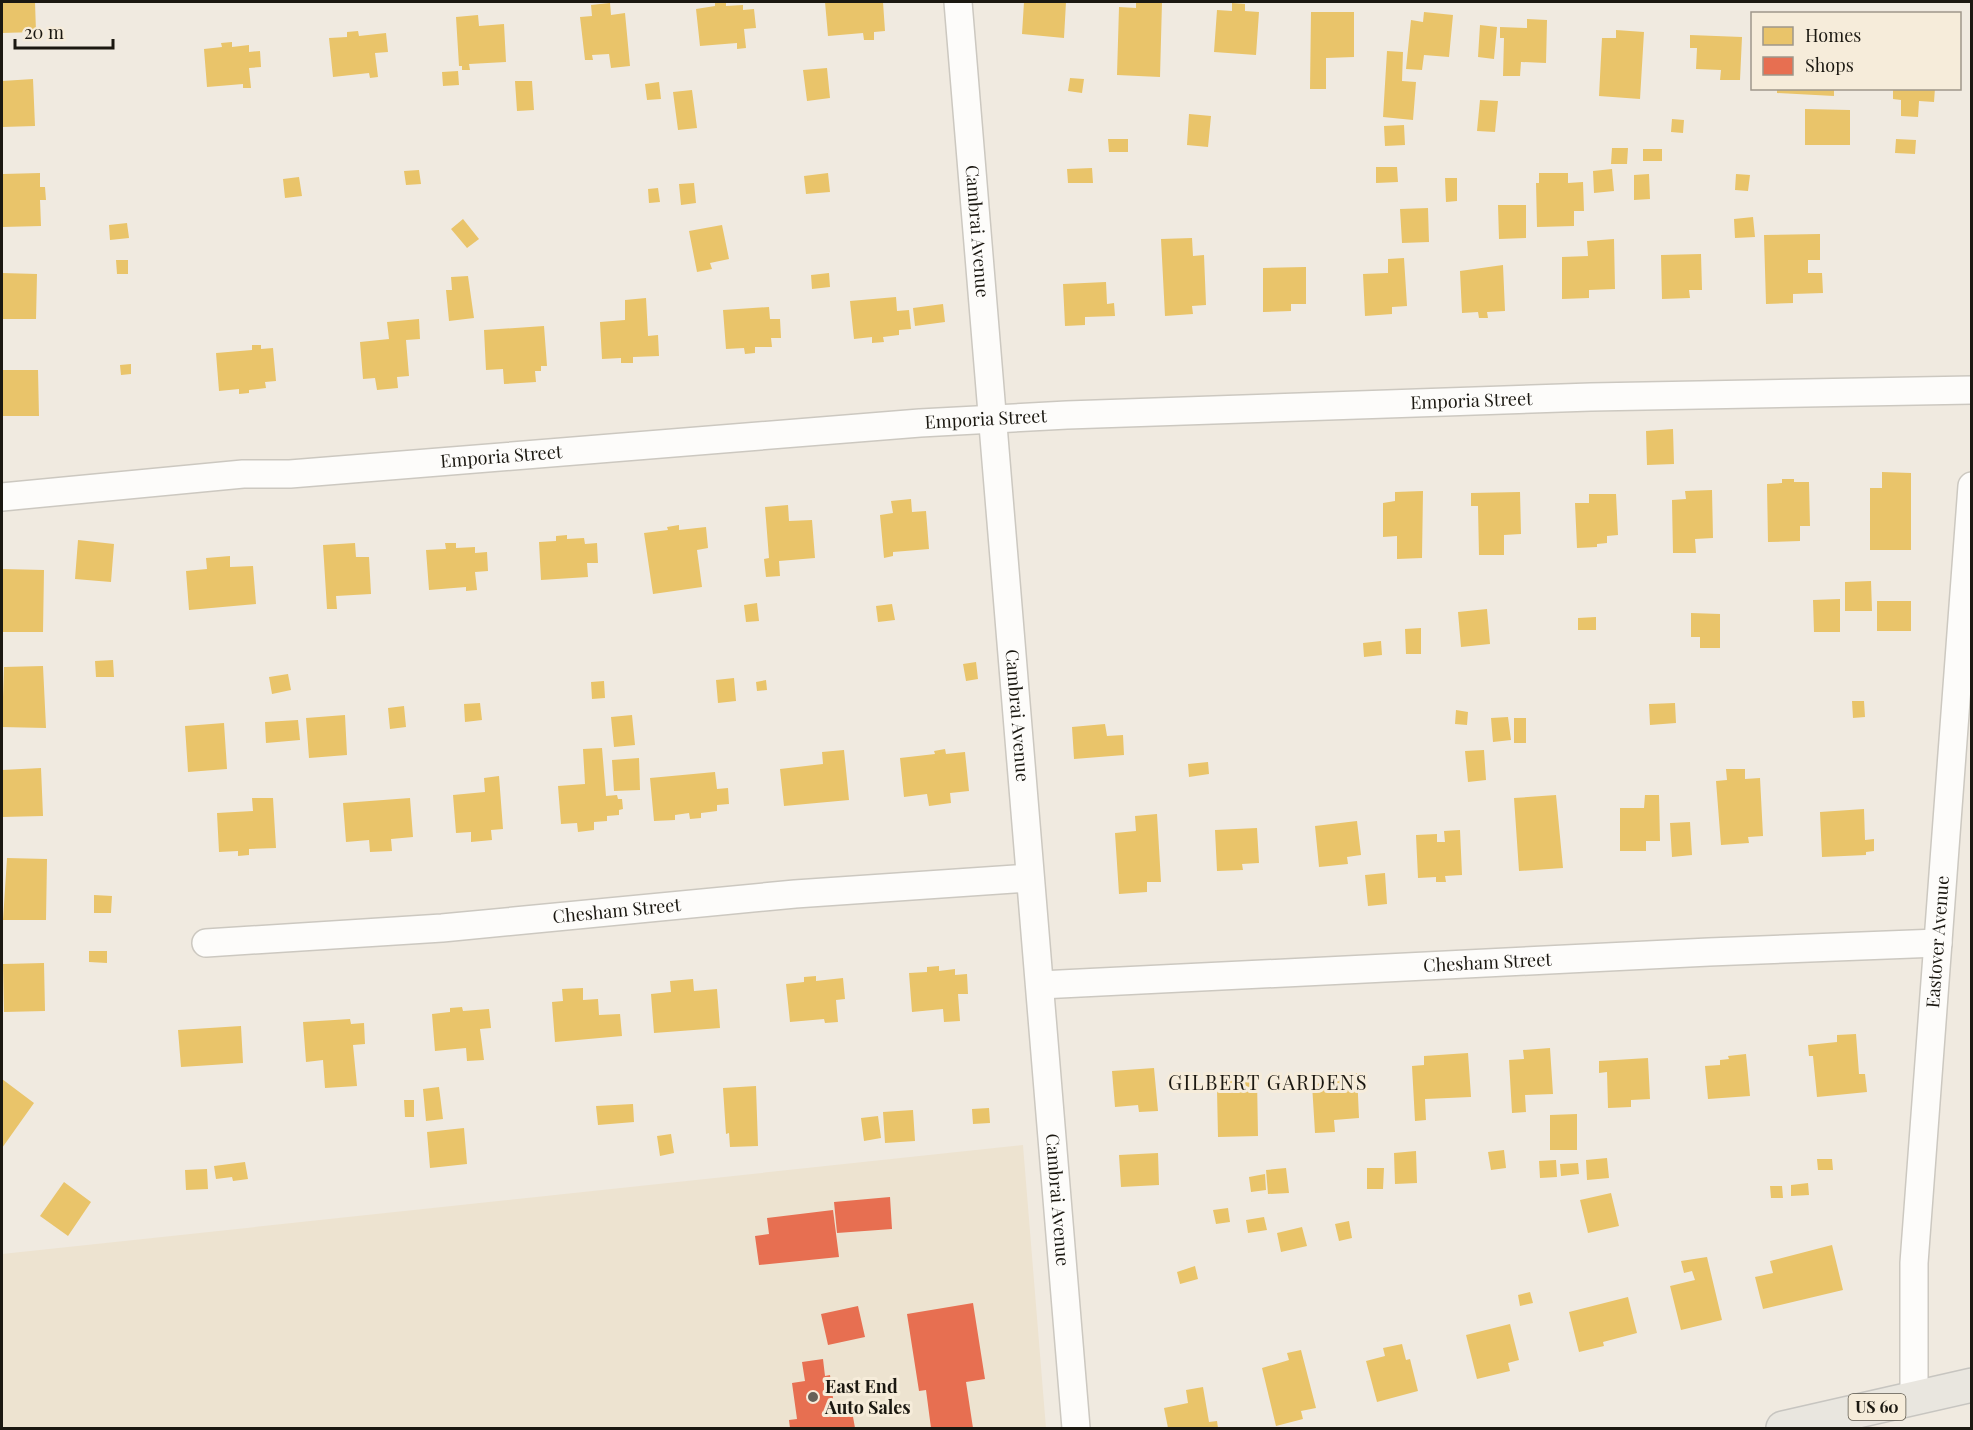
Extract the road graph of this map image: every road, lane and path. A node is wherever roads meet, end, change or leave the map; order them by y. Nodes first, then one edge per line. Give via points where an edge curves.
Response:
1 (958, 2) edge
2 (1971, 390) edge
3 (993, 419) junction
4 (1971, 486) edge
5 (2, 497) edge
6 (1029, 878) junction
7 (206, 942) dead end
8 (1938, 943) junction
9 (1040, 985) junction
10 (1971, 1385) edge
11 (1914, 1399) junction
12 (1076, 1428) edge
13 (1783, 1428) edge

1 - 3 street, Cambrai Avenue
2 - 3 street, Emporia Street via 1591,397
3 - 5 street, Emporia Street via 290,474 243,474
3 - 6 street, Cambrai Avenue
4 - 8 street, Eastover Avenue
6 - 7 street, Chesham Street via 795,894 442,928
6 - 9 street, Cambrai Avenue
8 - 9 street, Chesham Street
8 - 11 street, Eastover Avenue via 1914,1263
9 - 12 street, Cambrai Avenue
10 - 11 main road, US 60
11 - 13 main road, US 60

